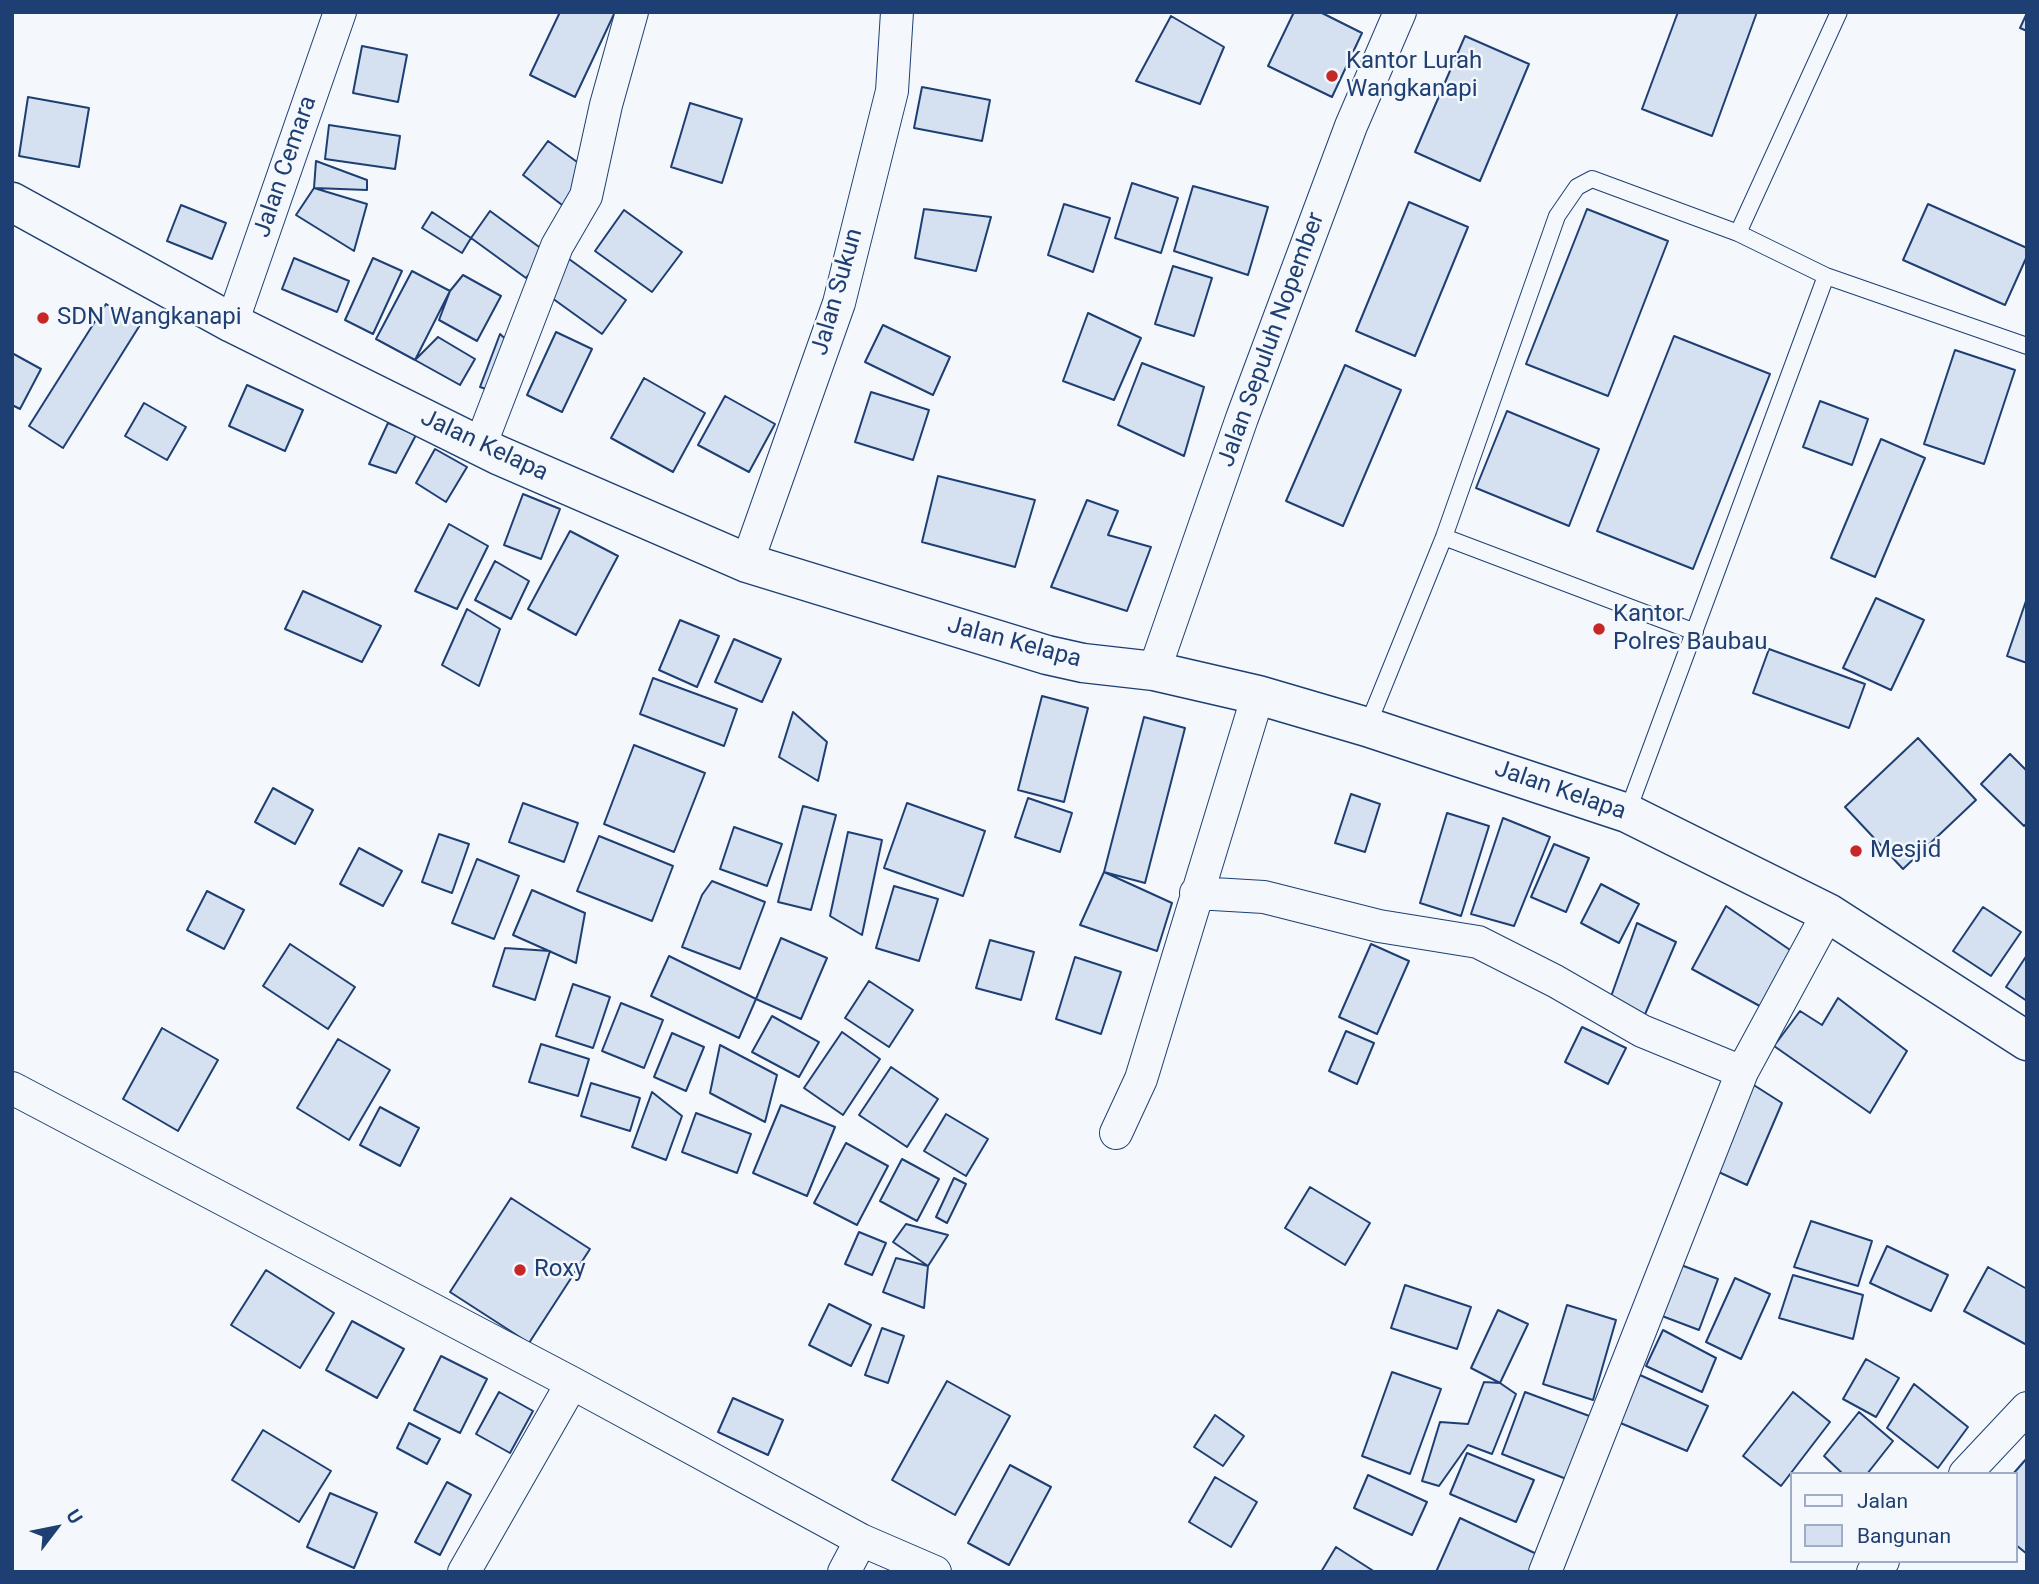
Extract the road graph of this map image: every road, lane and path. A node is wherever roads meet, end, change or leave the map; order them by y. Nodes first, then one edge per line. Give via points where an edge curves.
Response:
1 (340, 12) edge
2 (632, 12) edge
3 (897, 12) edge
4 (1401, 12) edge
5 (1839, 12) edge
6 (12, 202) edge
7 (1738, 233) junction
8 (1826, 276) junction
9 (232, 323) junction
10 (2027, 346) edge
11 (480, 446) junction
12 (1444, 537) junction
13 (747, 563) junction
14 (1695, 632) junction
15 (1154, 671) junction
16 (1258, 695) junction
17 (1367, 727) junction
18 (1627, 813) junction
19 (1196, 893) junction
20 (1828, 913) junction
21 (2027, 1041) edge
22 (1742, 1072) junction
23 (12, 1088) edge
24 (1116, 1133) dead end
25 (572, 1383) junction
26 (2027, 1408) edge
27 (1967, 1472) edge
28 (861, 1540) junction
29 (464, 1572) edge
30 (844, 1572) edge
31 (935, 1572) edge
32 (1545, 1572) edge

1 - 9 street, Jalan Cemara
2 - 11 street via 586,196 558,246
3 - 13 street, Jalan Sukun via 892,91 839,303
4 - 15 street, Jalan Sepuluh Nopember via 1341,152
5 - 7 lane
6 - 9 street, Jalan Kelapa
7 - 8 lane
7 - 12 lane via 1592,178 1577,187 1557,216
8 - 10 lane
8 - 14 lane
9 - 11 street, Jalan Kelapa
11 - 13 street, Jalan Kelapa
12 - 14 lane
12 - 17 lane
13 - 15 street, Jalan Kelapa via 1047,655
14 - 18 lane
15 - 16 street, Jalan Kelapa
16 - 17 street, Jalan Kelapa
16 - 19 street
17 - 18 street, Jalan Kelapa
18 - 20 street, Jalan Kelapa
19 - 22 street via 1264,897 1379,926 1478,942 1642,1031
19 - 24 street via 1141,1079
20 - 21 street, Jalan Kelapa
20 - 22 street
22 - 32 street
23 - 25 street
25 - 28 street
25 - 29 street
26 - 27 street
28 - 30 street
28 - 31 street

